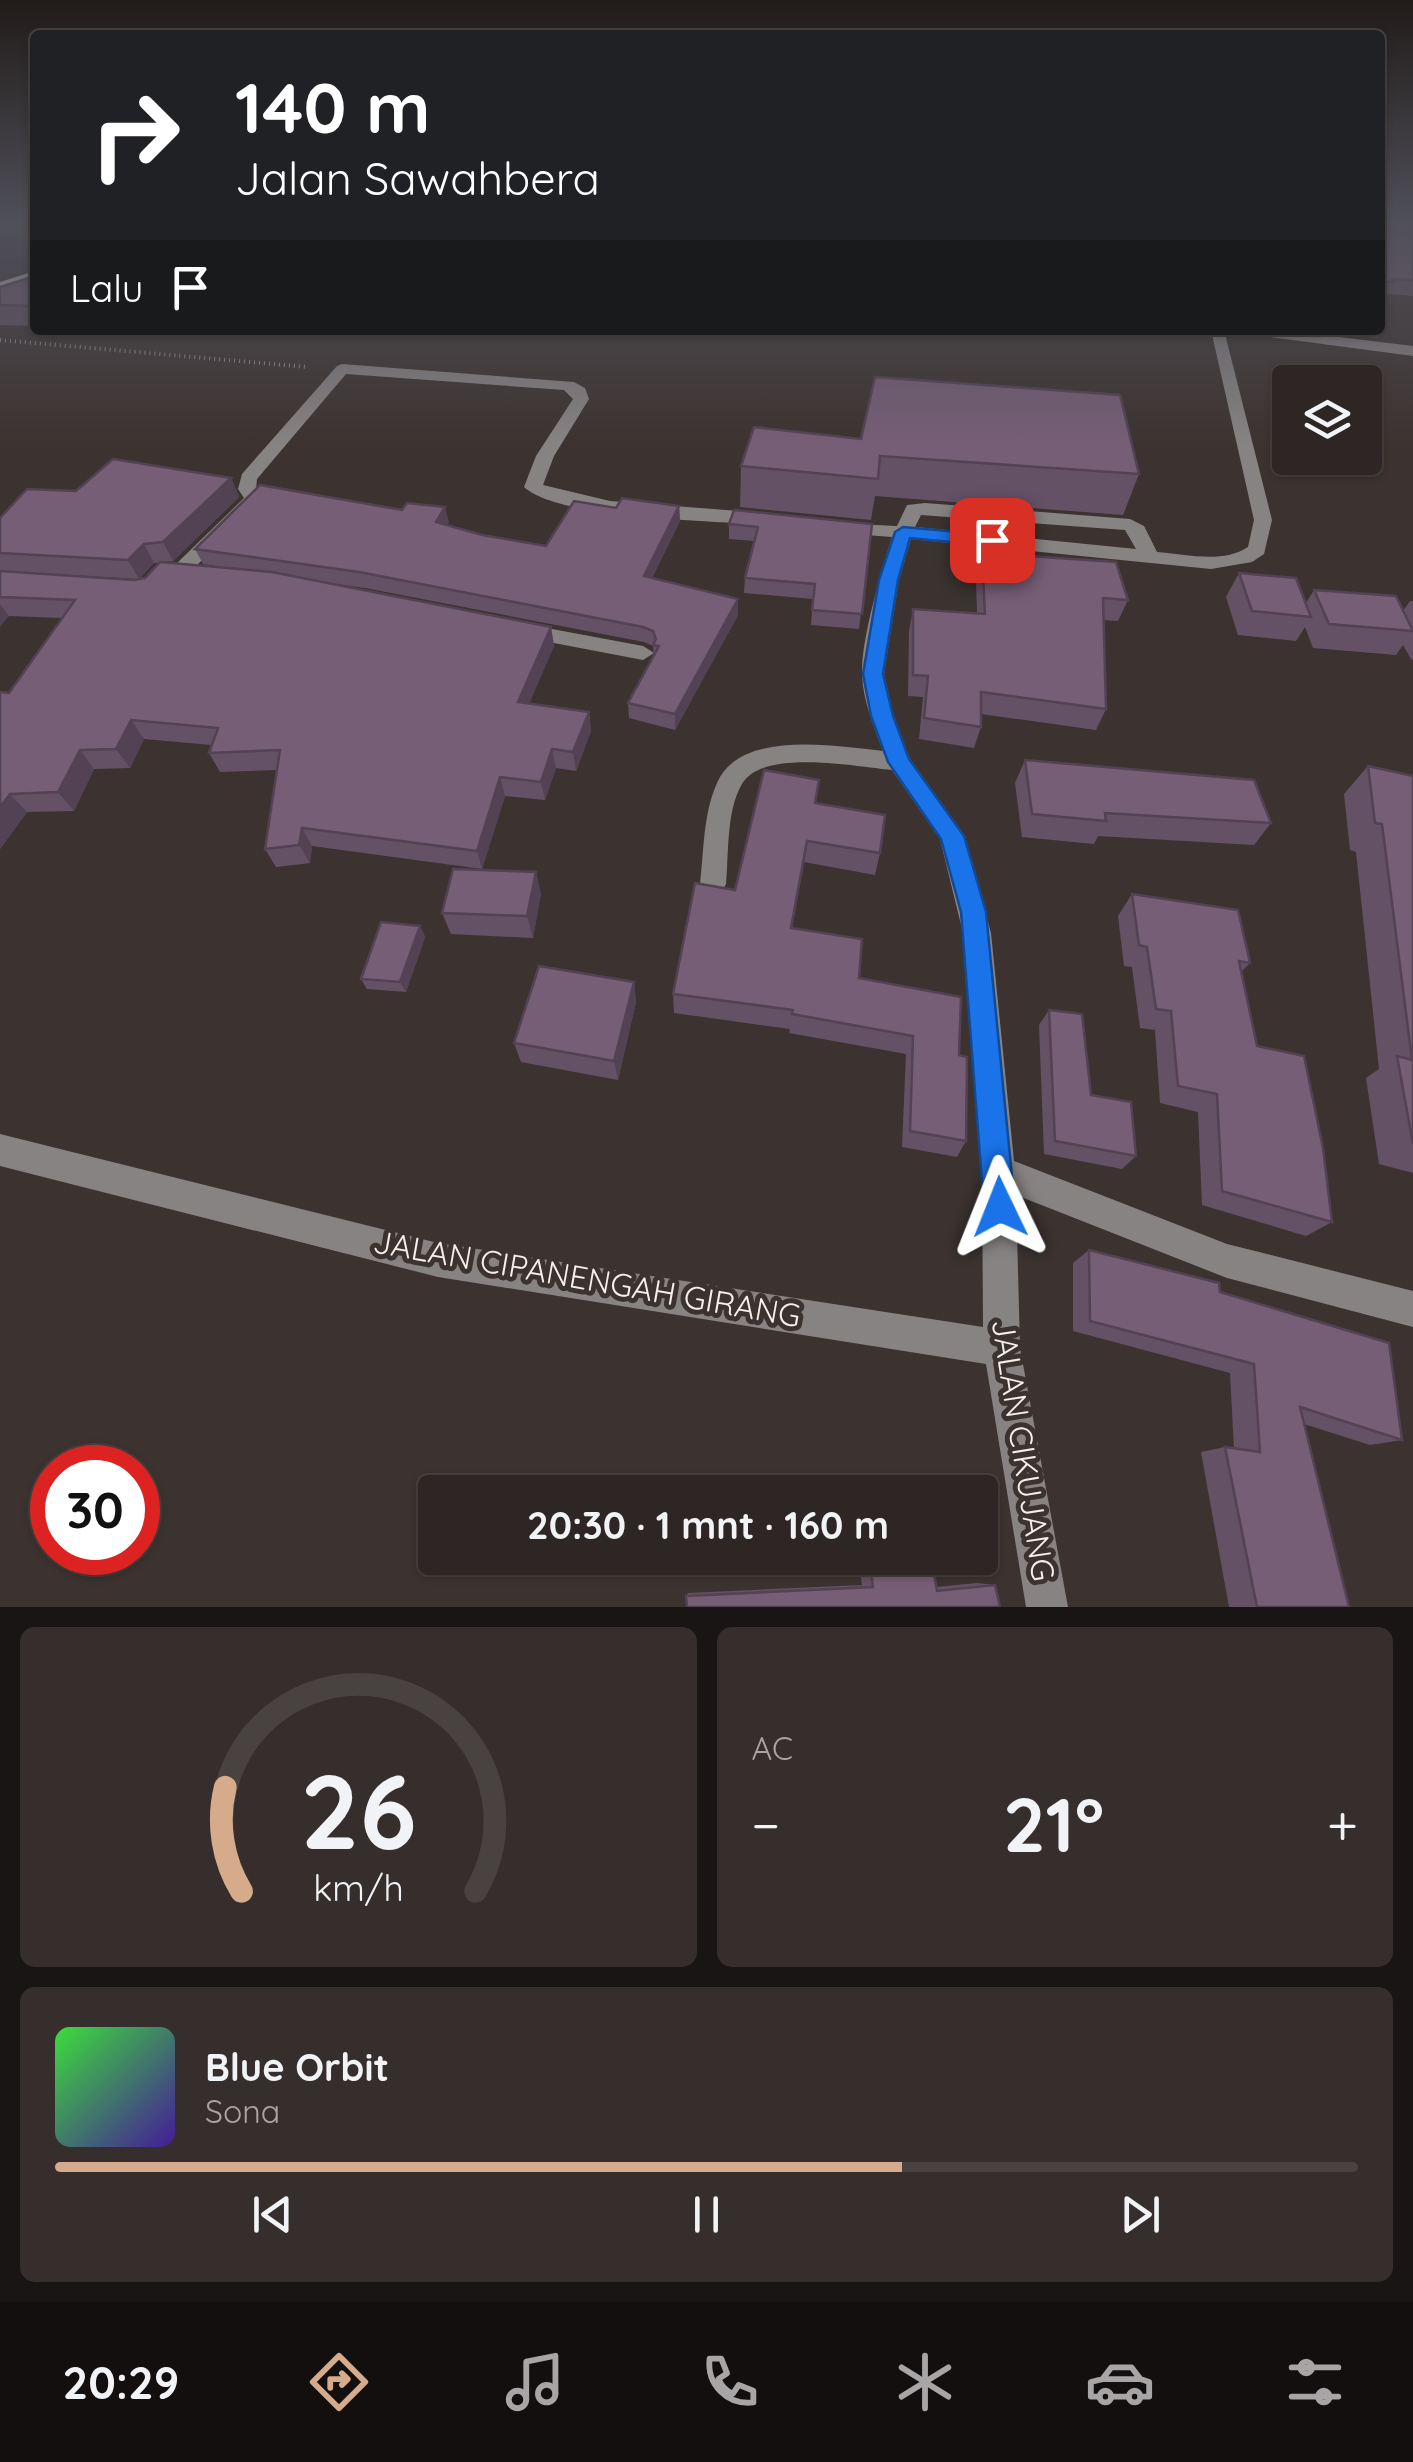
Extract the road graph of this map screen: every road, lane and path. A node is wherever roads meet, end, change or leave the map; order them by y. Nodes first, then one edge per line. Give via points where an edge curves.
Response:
1 (1218, 335) edge
2 (1287, 335) edge
3 (0, 340) edge
4 (1413, 351) edge
5 (342, 369) junction
6 (779, 521) edge
7 (814, 524) edge
8 (903, 532) junction
9 (181, 571) edge
10 (508, 627) edge
11 (643, 653) dead end
12 (899, 762) junction
13 (712, 884) edge
14 (0, 1150) edge
15 (999, 1172) junction
16 (1413, 1309) edge
17 (1002, 1348) junction
18 (1047, 1607) edge

1 - 8 street via 1263,520 1257,550 1246,558 1222,563
2 - 4 street
3 - 5 path
5 - 6 street via 568,386 581,399 544,456 533,488 588,503
5 - 9 street via 248,478 254,499
7 - 8 street
8 - 12 street, JALAN CIKUJANG via 873,674
10 - 11 street
12 - 13 street via 770,754 748,762 730,779
12 - 15 street, JALAN CIKUJANG via 952,836 973,912
14 - 17 street, JALAN CIPANENGAH GIRANG via 438,1260
15 - 16 street via 1228,1261
15 - 17 street, JALAN CIKUJANG
17 - 18 street, JALAN CIKUJANG

